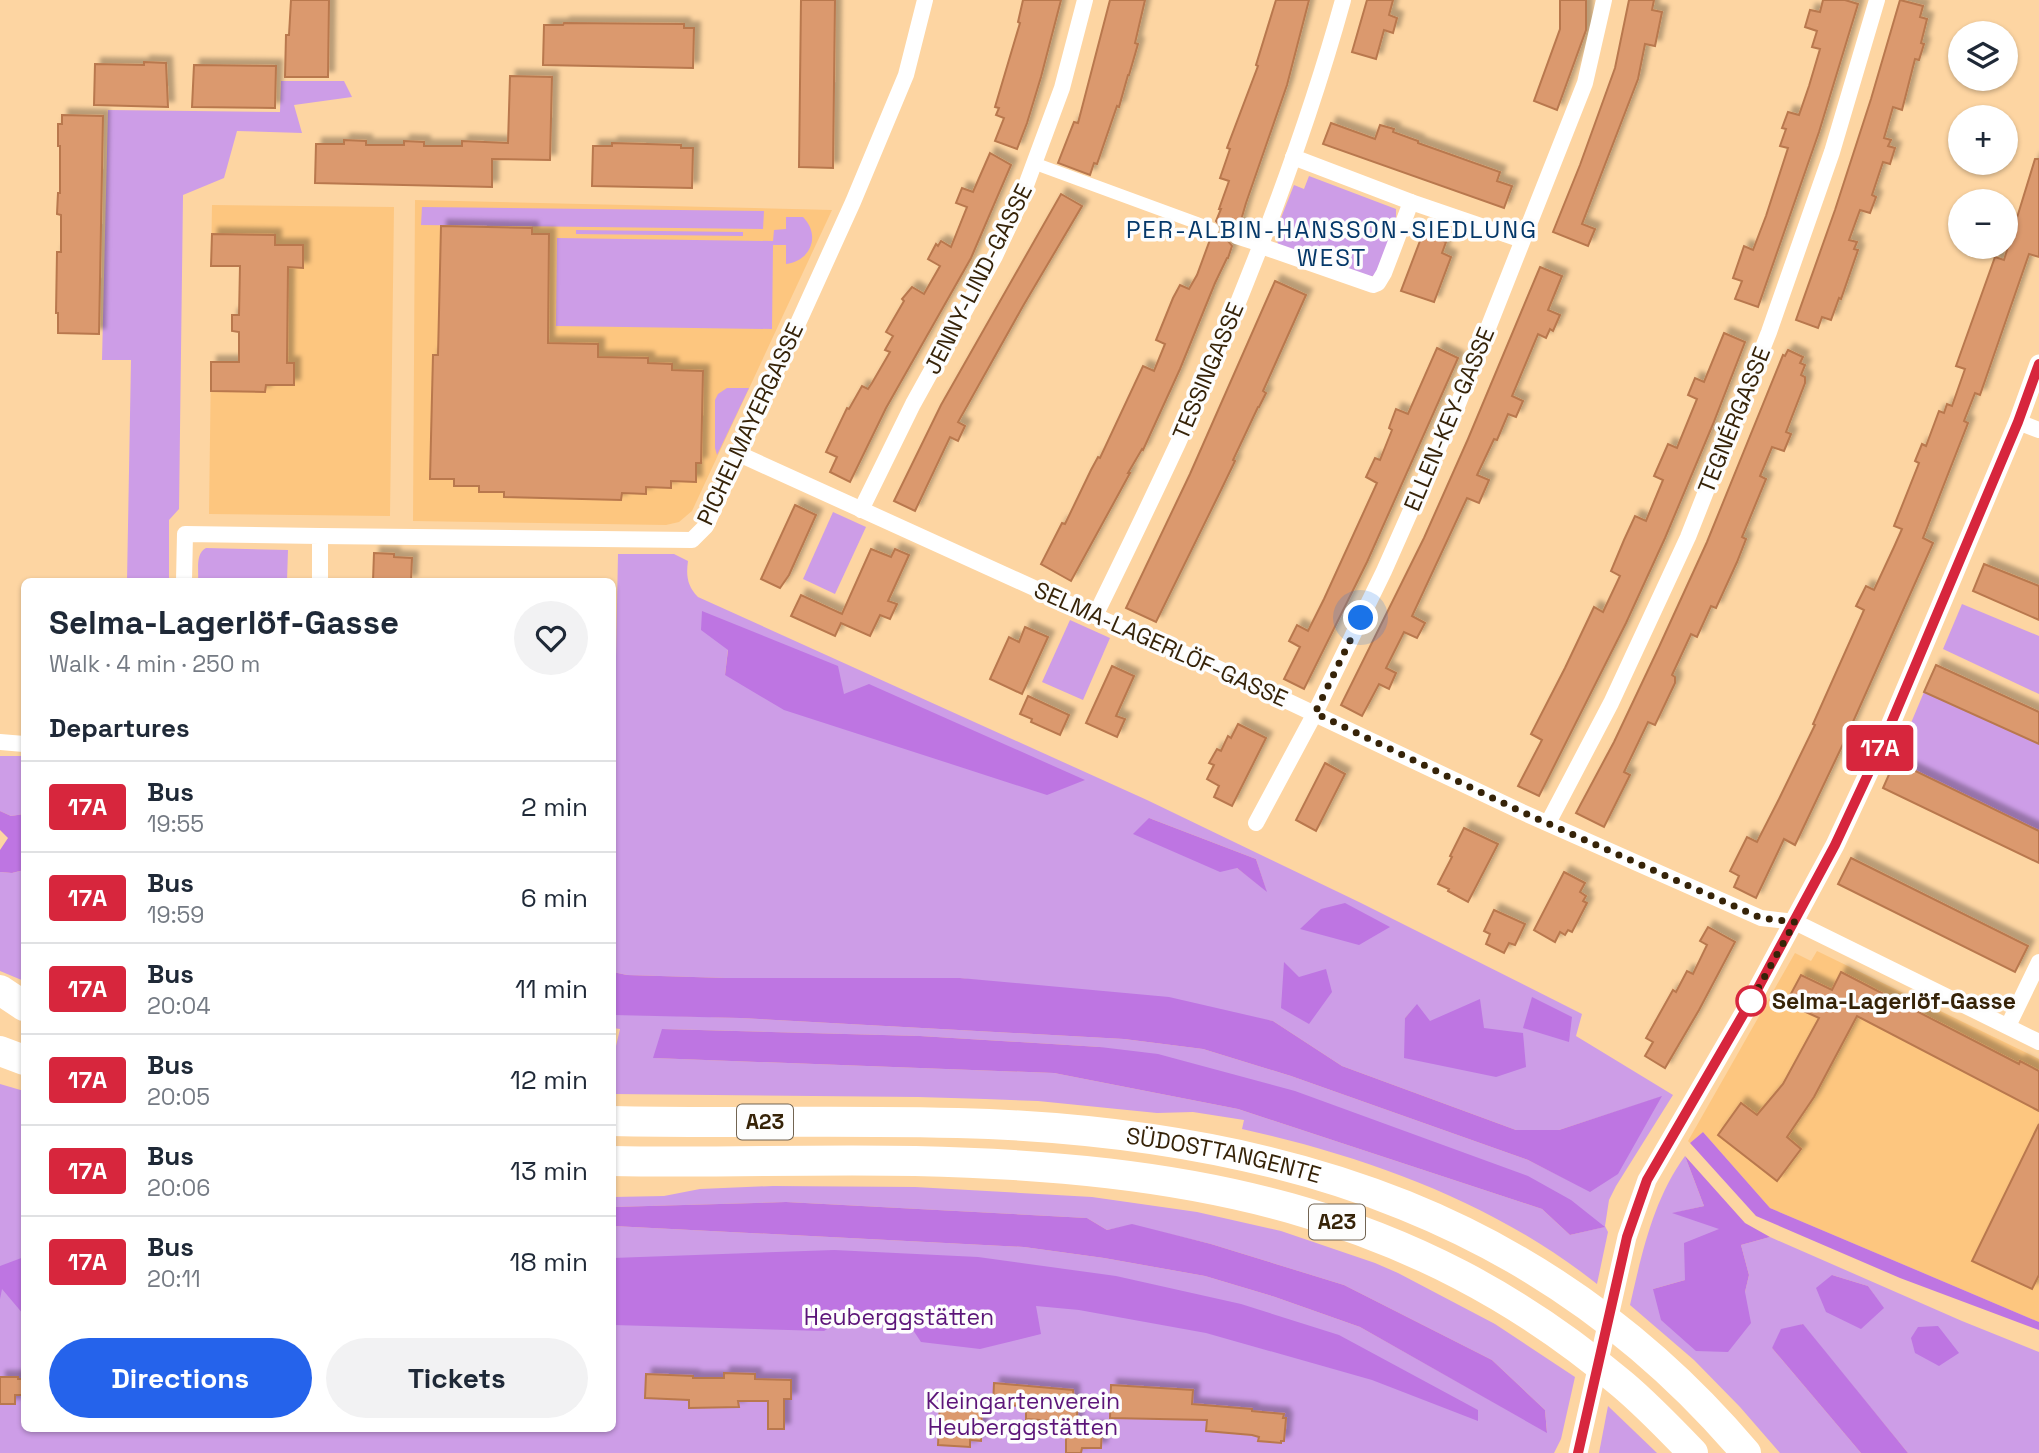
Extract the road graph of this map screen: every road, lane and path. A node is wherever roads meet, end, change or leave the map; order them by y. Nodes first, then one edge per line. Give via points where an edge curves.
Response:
1 (925, 0) edge
2 (1085, 0) edge
3 (1343, 0) edge
4 (1604, 0) edge
5 (1877, 0) edge
6 (1293, 157) junction
7 (1036, 164) junction
8 (1411, 202) junction
9 (1213, 229) tunnel mouth
10 (1236, 238) tunnel mouth
11 (1522, 240) junction
12 (1261, 246) junction
13 (2039, 364) edge
14 (2018, 422) junction
15 (2039, 430) edge
16 (739, 454) junction
17 (861, 510) junction
18 (320, 537) junction
19 (184, 578) edge
20 (320, 578) edge
21 (1095, 616) junction
22 (1315, 713) junction
23 (0, 742) edge
24 (21, 744) edge
25 (1256, 823) dead end
26 (1548, 823) junction
27 (1795, 922) junction
28 (2039, 962) edge
29 (0, 990) edge
30 (21, 1004) edge
31 (0, 1012) edge
32 (21, 1020) edge
33 (2008, 1026) junction
34 (2039, 1042) edge
35 (616, 1121) edge
36 (616, 1161) edge
37 (1579, 1449) edge
38 (1693, 1453) edge
39 (1746, 1453) edge

1 - 16 street, PICHELMAYERGASSE via 906,75
2 - 7 street, JENNY-LIND-GASSE
3 - 6 street, TESSINGASSE
4 - 11 street, ELLEN-KEY-GASSE via 1585,83
5 - 26 street, TEGNÉRGASSE via 1792,268 1688,537 1611,703
6 - 8 street
6 - 12 street, TESSINGASSE
7 - 9 street
7 - 17 street, JENNY-LIND-GASSE via 995,256
8 - 11 street
8 - 12 street via 1376,285
10 - 12 street
11 - 22 street, ELLEN-KEY-GASSE via 1458,404
12 - 21 street, TESSINGASSE via 1178,443
13 - 14 street
14 - 15 street
14 - 27 street via 1884,740
16 - 17 street, SELMA-LAGERLÖF-GASSE
16 - 18 street, PICHELMAYERGASSE via 706,526 692,540
17 - 21 street, SELMA-LAGERLÖF-GASSE
18 - 19 street, PICHELMAYERGASSE via 185,534
18 - 20 street
21 - 22 street, SELMA-LAGERLÖF-GASSE
22 - 25 street, ELLEN-KEY-GASSE
22 - 26 street, SELMA-LAGERLÖF-GASSE
23 - 24 street
26 - 27 street, SELMA-LAGERLÖF-GASSE via 1761,918
27 - 33 street, SELMA-LAGERLÖF-GASSE
27 - 37 street via 1647,1180 1627,1237
28 - 33 street
29 - 30 highway
31 - 32 highway
33 - 34 street, SELMA-LAGERLÖF-GASSE
35 - 39 highway, SÜDOSTTANGENTE / A23 via 918,1122 1070,1130 1196,1145 1346,1182 1432,1216 1531,1268 1644,1350
36 - 38 highway, SÜDOSTTANGENTE / A23 via 914,1161 1028,1167 1189,1184 1285,1206 1420,1254 1514,1304 1623,1385

